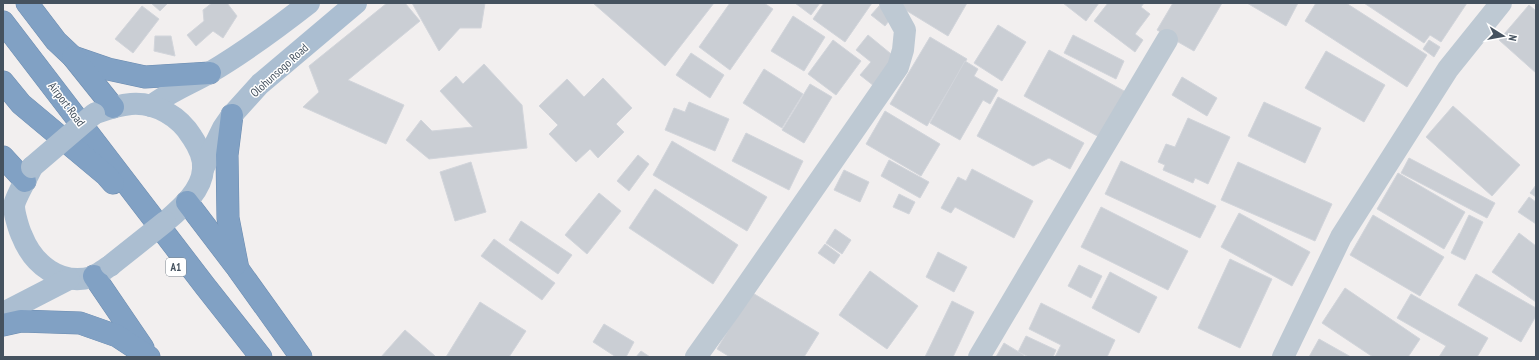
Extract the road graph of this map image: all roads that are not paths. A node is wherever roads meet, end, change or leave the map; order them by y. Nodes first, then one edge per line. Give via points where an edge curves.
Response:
1 (27, 3) edge
2 (309, 3) edge
3 (356, 3) edge
4 (890, 3) edge
5 (1501, 3) edge
6 (3, 22) edge
7 (1167, 40) dead end
8 (73, 57) junction
9 (210, 73) junction
10 (3, 82) edge
11 (151, 106) junction
12 (104, 111) junction
13 (232, 115) junction
14 (3, 157) edge
15 (203, 169) junction
16 (29, 174) junction
17 (187, 202) junction
18 (14, 207) junction
19 (3, 227) edge
20 (238, 269) junction
21 (102, 271) junction
22 (69, 279) junction
23 (3, 313) edge
24 (3, 325) edge
25 (149, 356) edge
26 (250, 357) edge
27 (261, 357) edge
28 (301, 357) edge
29 (696, 357) edge
30 (979, 357) edge
31 (1283, 357) edge

1 - 8 highway via 56,41
2 - 9 main road via 255,45
3 - 13 main road, Olohunsogo Road via 260,84
4 - 29 street via 905,30 898,66
5 - 31 street via 1448,69 1340,237
6 - 27 highway, Airport Road / A1
7 - 30 street
8 - 9 highway via 108,69 145,77
8 - 12 highway
9 - 11 main road
10 - 26 highway, Airport Road / A1 via 21,104 106,175 172,262
11 - 12 main road via 132,104
11 - 15 main road via 171,115 187,129 198,147
12 - 16 main road, bridge
13 - 15 main road, Olohunsogo Road
13 - 20 highway via 227,155 228,218
14 - 16 highway
15 - 17 main road, Olohunsogo Road via 198,185
16 - 18 main road
17 - 20 highway
17 - 21 main road, Olohunsogo Road, bridge
18 - 19 main road
18 - 22 main road via 27,249 34,258 56,274
20 - 28 highway
21 - 22 main road
21 - 25 highway
22 - 23 main road
24 - 25 highway via 21,321 80,323 117,336

